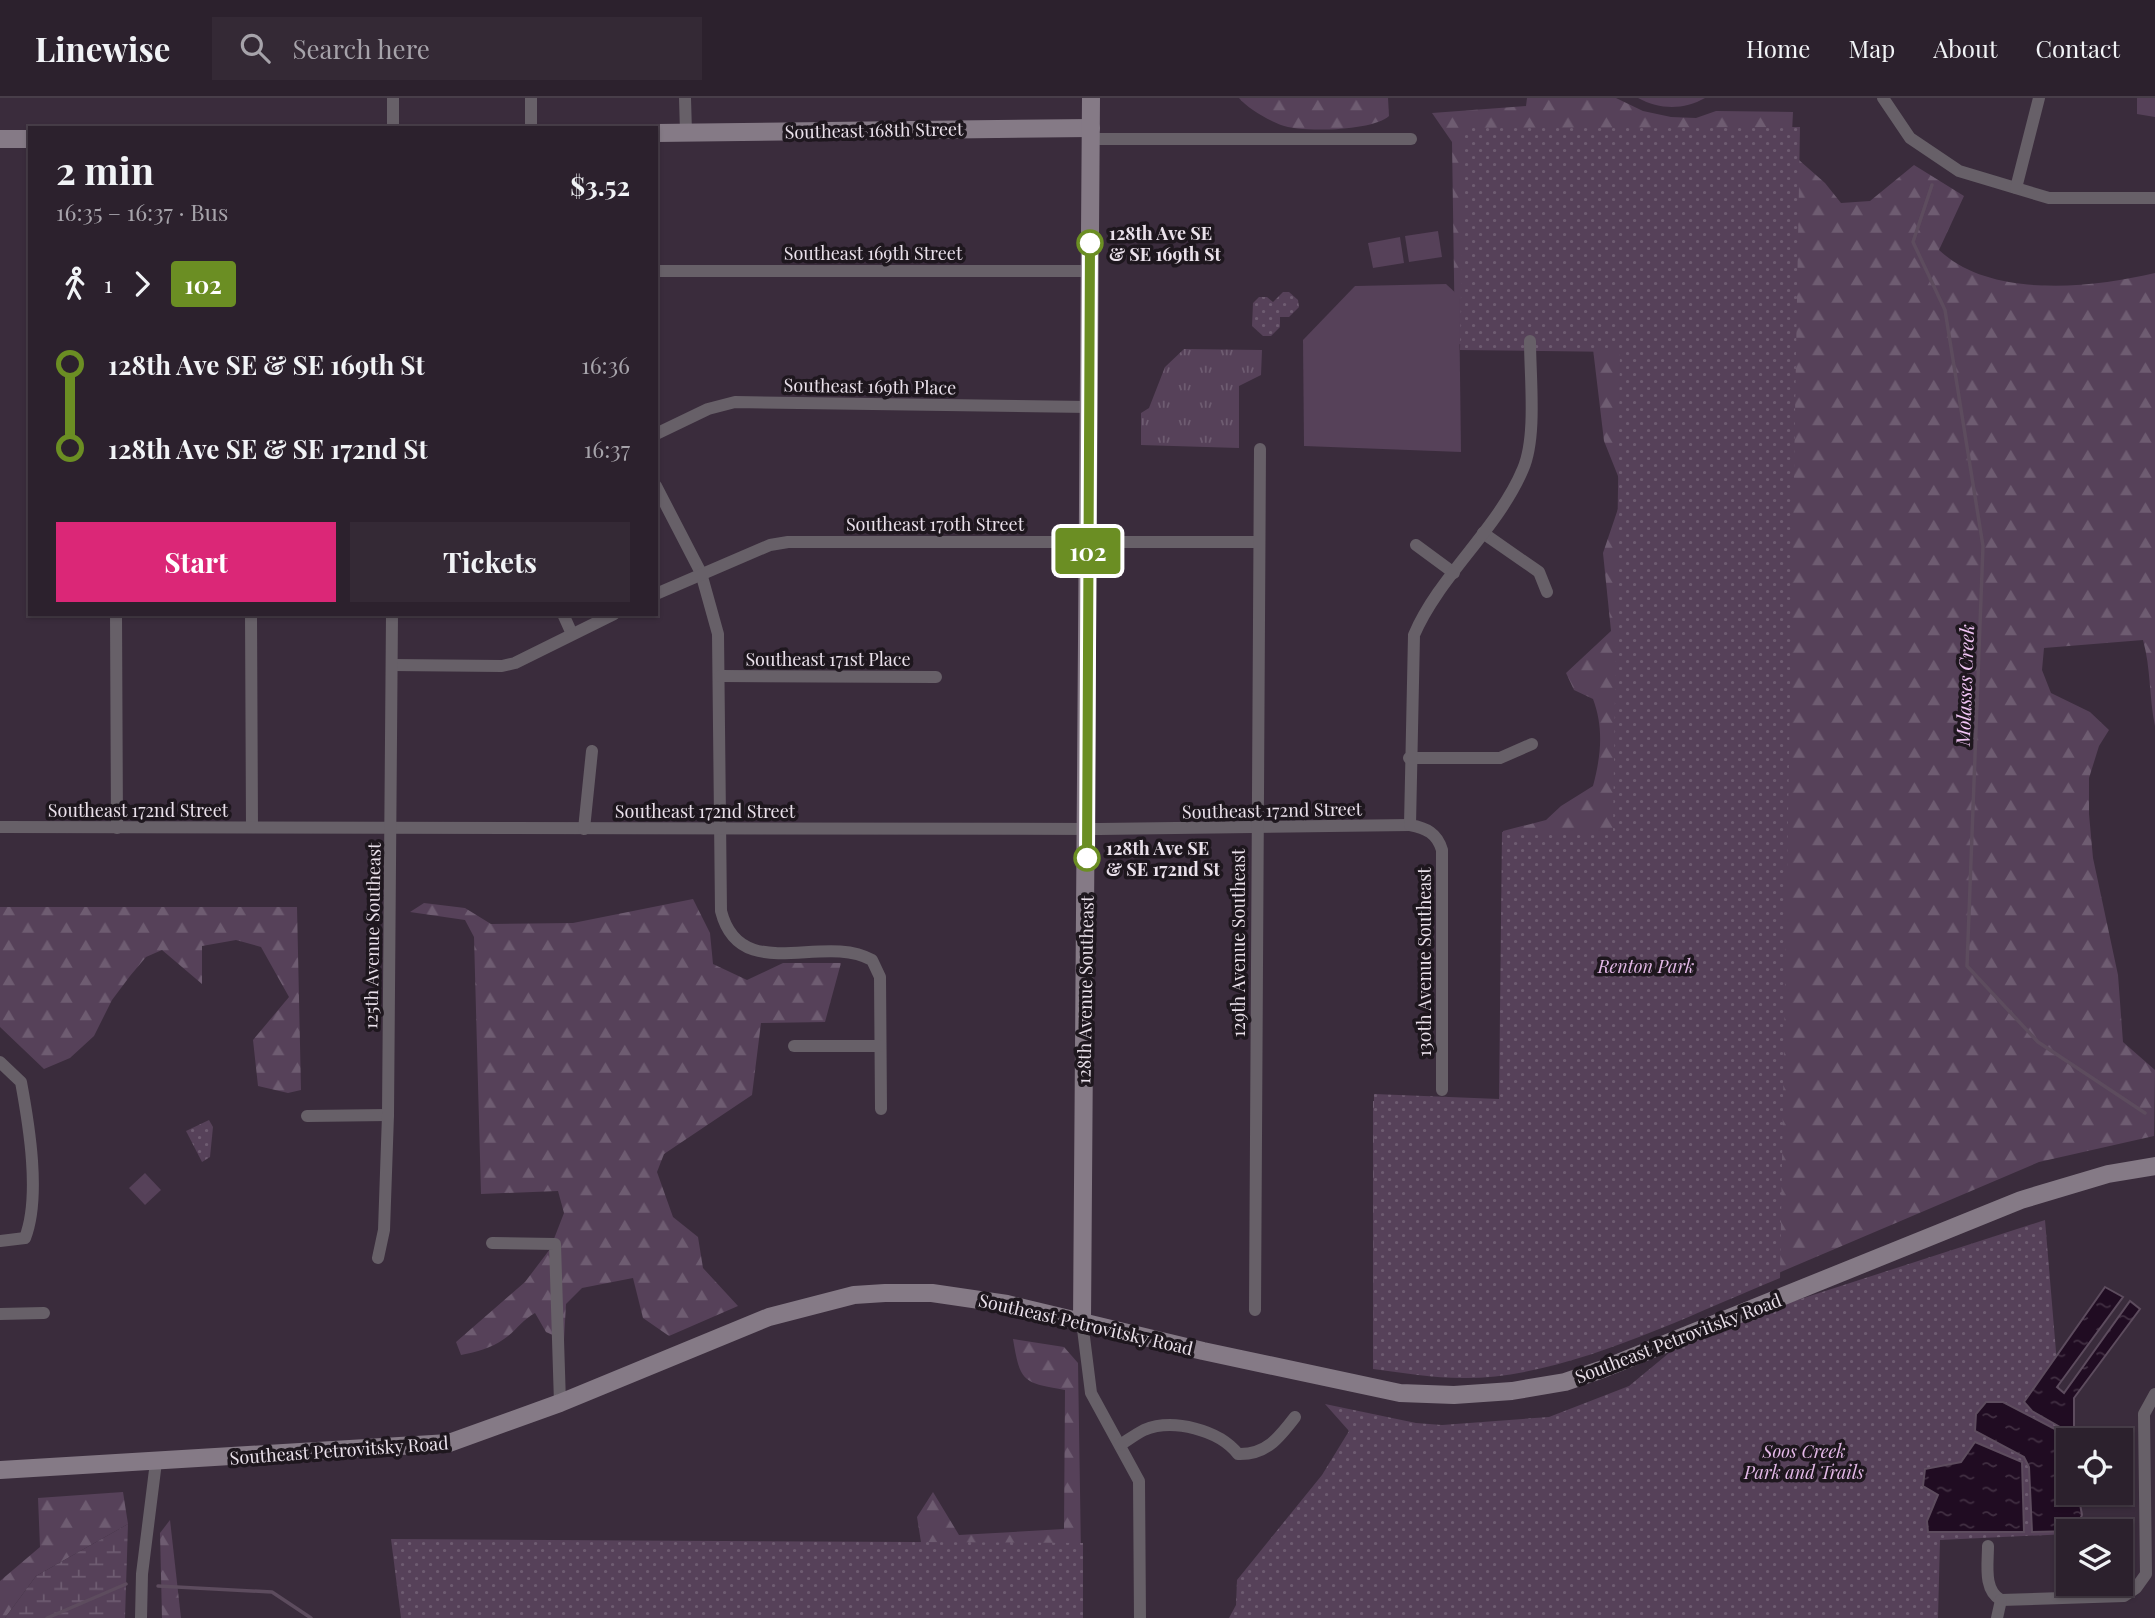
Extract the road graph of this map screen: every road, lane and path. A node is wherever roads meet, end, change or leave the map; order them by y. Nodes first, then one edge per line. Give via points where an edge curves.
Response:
1 (393, 98) edge
2 (531, 98) edge
3 (685, 98) edge
4 (1091, 98) edge
5 (1883, 98) edge
6 (2039, 98) edge
7 (393, 126) edge
8 (531, 126) edge
9 (658, 132) edge
10 (686, 132) junction
11 (1091, 134) junction
12 (0, 139) edge
13 (28, 139) edge
14 (1411, 139) dead end
15 (2016, 188) junction
16 (2155, 198) edge
17 (658, 271) edge
18 (1090, 271) junction
19 (1530, 341) dead end
20 (1089, 407) junction
21 (658, 433) edge
22 (1260, 449) dead end
23 (658, 489) edge
24 (1483, 533) junction
25 (1088, 541) junction
26 (1259, 542) junction
27 (1416, 545) dead end
28 (701, 573) junction
29 (1454, 573) junction
30 (1547, 592) dead end
31 (658, 593) edge
32 (116, 616) edge
33 (251, 616) edge
34 (392, 616) edge
35 (564, 616) edge
36 (610, 616) edge
37 (572, 634) junction
38 (391, 666) junction
39 (720, 676) junction
40 (936, 677) dead end
41 (1532, 744) dead end
42 (592, 751) dead end
43 (1409, 758) junction
44 (1410, 825) junction
45 (391, 826) junction
46 (0, 827) edge
47 (252, 827) junction
48 (117, 828) junction
49 (1256, 828) junction
50 (584, 829) junction
51 (720, 829) junction
52 (1087, 829) junction
53 (794, 1046) dead end
54 (880, 1046) junction
55 (0, 1062) edge
56 (1442, 1090) dead end
57 (881, 1109) dead end
58 (388, 1115) junction
59 (307, 1116) dead end
60 (2155, 1166) edge
61 (0, 1241) edge
62 (492, 1244) dead end
63 (378, 1258) dead end
64 (1255, 1310) dead end
65 (44, 1312) dead end
66 (0, 1314) edge
67 (1082, 1321) junction
68 (2155, 1394) edge
69 (560, 1403) junction
70 (1295, 1417) dead end
71 (1120, 1445) junction
72 (156, 1462) junction
73 (0, 1470) edge
74 (1988, 1546) dead end
75 (2001, 1600) junction
76 (141, 1618) edge
77 (1140, 1618) edge
78 (1997, 1618) edge

1 - 7 street
2 - 8 street
3 - 10 street
4 - 11 main road, 128th Avenue Southeast
5 - 15 street via 1910,138 1933,156 1959,171
6 - 15 street
9 - 10 main road, Southeast 168th Street
10 - 11 main road, Southeast 168th Street
11 - 14 street, Southeast 168th Street
11 - 18 main road, 128th Avenue Southeast
12 - 13 main road
15 - 16 street via 2066,200
17 - 18 street, Southeast 169th Street
18 - 20 main road, 128th Avenue Southeast
19 - 24 street via 1528,450 1523,470
20 - 21 street, Southeast 169th Place via 735,402 708,409
20 - 25 main road, 128th Avenue Southeast
22 - 26 street, 129th Avenue Southeast
23 - 28 street
24 - 29 street
24 - 30 street via 1539,572
25 - 26 street, Southeast 170th Street
25 - 28 street, Southeast 170th Street via 788,542
25 - 52 main road, 128th Avenue Southeast
26 - 49 street, 129th Avenue Southeast
27 - 29 street
28 - 31 street, Southeast 170th Street
28 - 39 street via 718,634
29 - 43 street via 1422,616 1414,635
32 - 48 street
33 - 47 street
34 - 38 street, 125th Avenue Southeast
35 - 37 street
36 - 37 street
37 - 38 street via 502,666
38 - 45 street, 125th Avenue Southeast
39 - 40 street, Southeast 171st Place
39 - 51 street
41 - 43 street via 1500,758
42 - 50 street
43 - 44 street
44 - 49 street, Southeast 172nd Street
44 - 56 street, 130th Avenue Southeast via 1426,828 1440,841 1442,850
45 - 47 street, Southeast 172nd Street
45 - 50 street, Southeast 172nd Street
45 - 58 street, 125th Avenue Southeast
46 - 48 street, Southeast 172nd Street
47 - 48 street, Southeast 172nd Street
49 - 52 street, Southeast 172nd Street
49 - 64 street, 129th Avenue Southeast
50 - 51 street, Southeast 172nd Street
51 - 52 street, Southeast 172nd Street
51 - 54 street via 721,911 731,936 761,953 852,951 872,960 880,977
52 - 67 main road, 128th Avenue Southeast
53 - 54 street
54 - 57 street
55 - 61 street via 21,1082 32,1210 25,1238
58 - 59 street
58 - 63 street, 125th Avenue Southeast via 384,1230
60 - 67 main road, Southeast Petrovitsky Road via 2108,1174 2021,1200 1603,1369 1565,1382 1512,1391 1401,1392
62 - 69 street via 555,1244
65 - 66 street
67 - 69 main road, Southeast Petrovitsky Road via 944,1294 854,1295 769,1317
67 - 71 street, 128th Avenue Southeast via 1091,1393
68 - 75 street via 2144,1414 2146,1574 2136,1588 2124,1595
69 - 72 main road, Southeast Petrovitsky Road via 487,1431 428,1446
70 - 71 street via 1277,1440 1248,1454 1238,1454 1213,1434 1176,1426 1145,1430
71 - 77 street, 128th Avenue Southeast via 1135,1471 1140,1492
72 - 73 main road, Southeast Petrovitsky Road
72 - 76 street
74 - 75 street via 1989,1583
75 - 78 street

